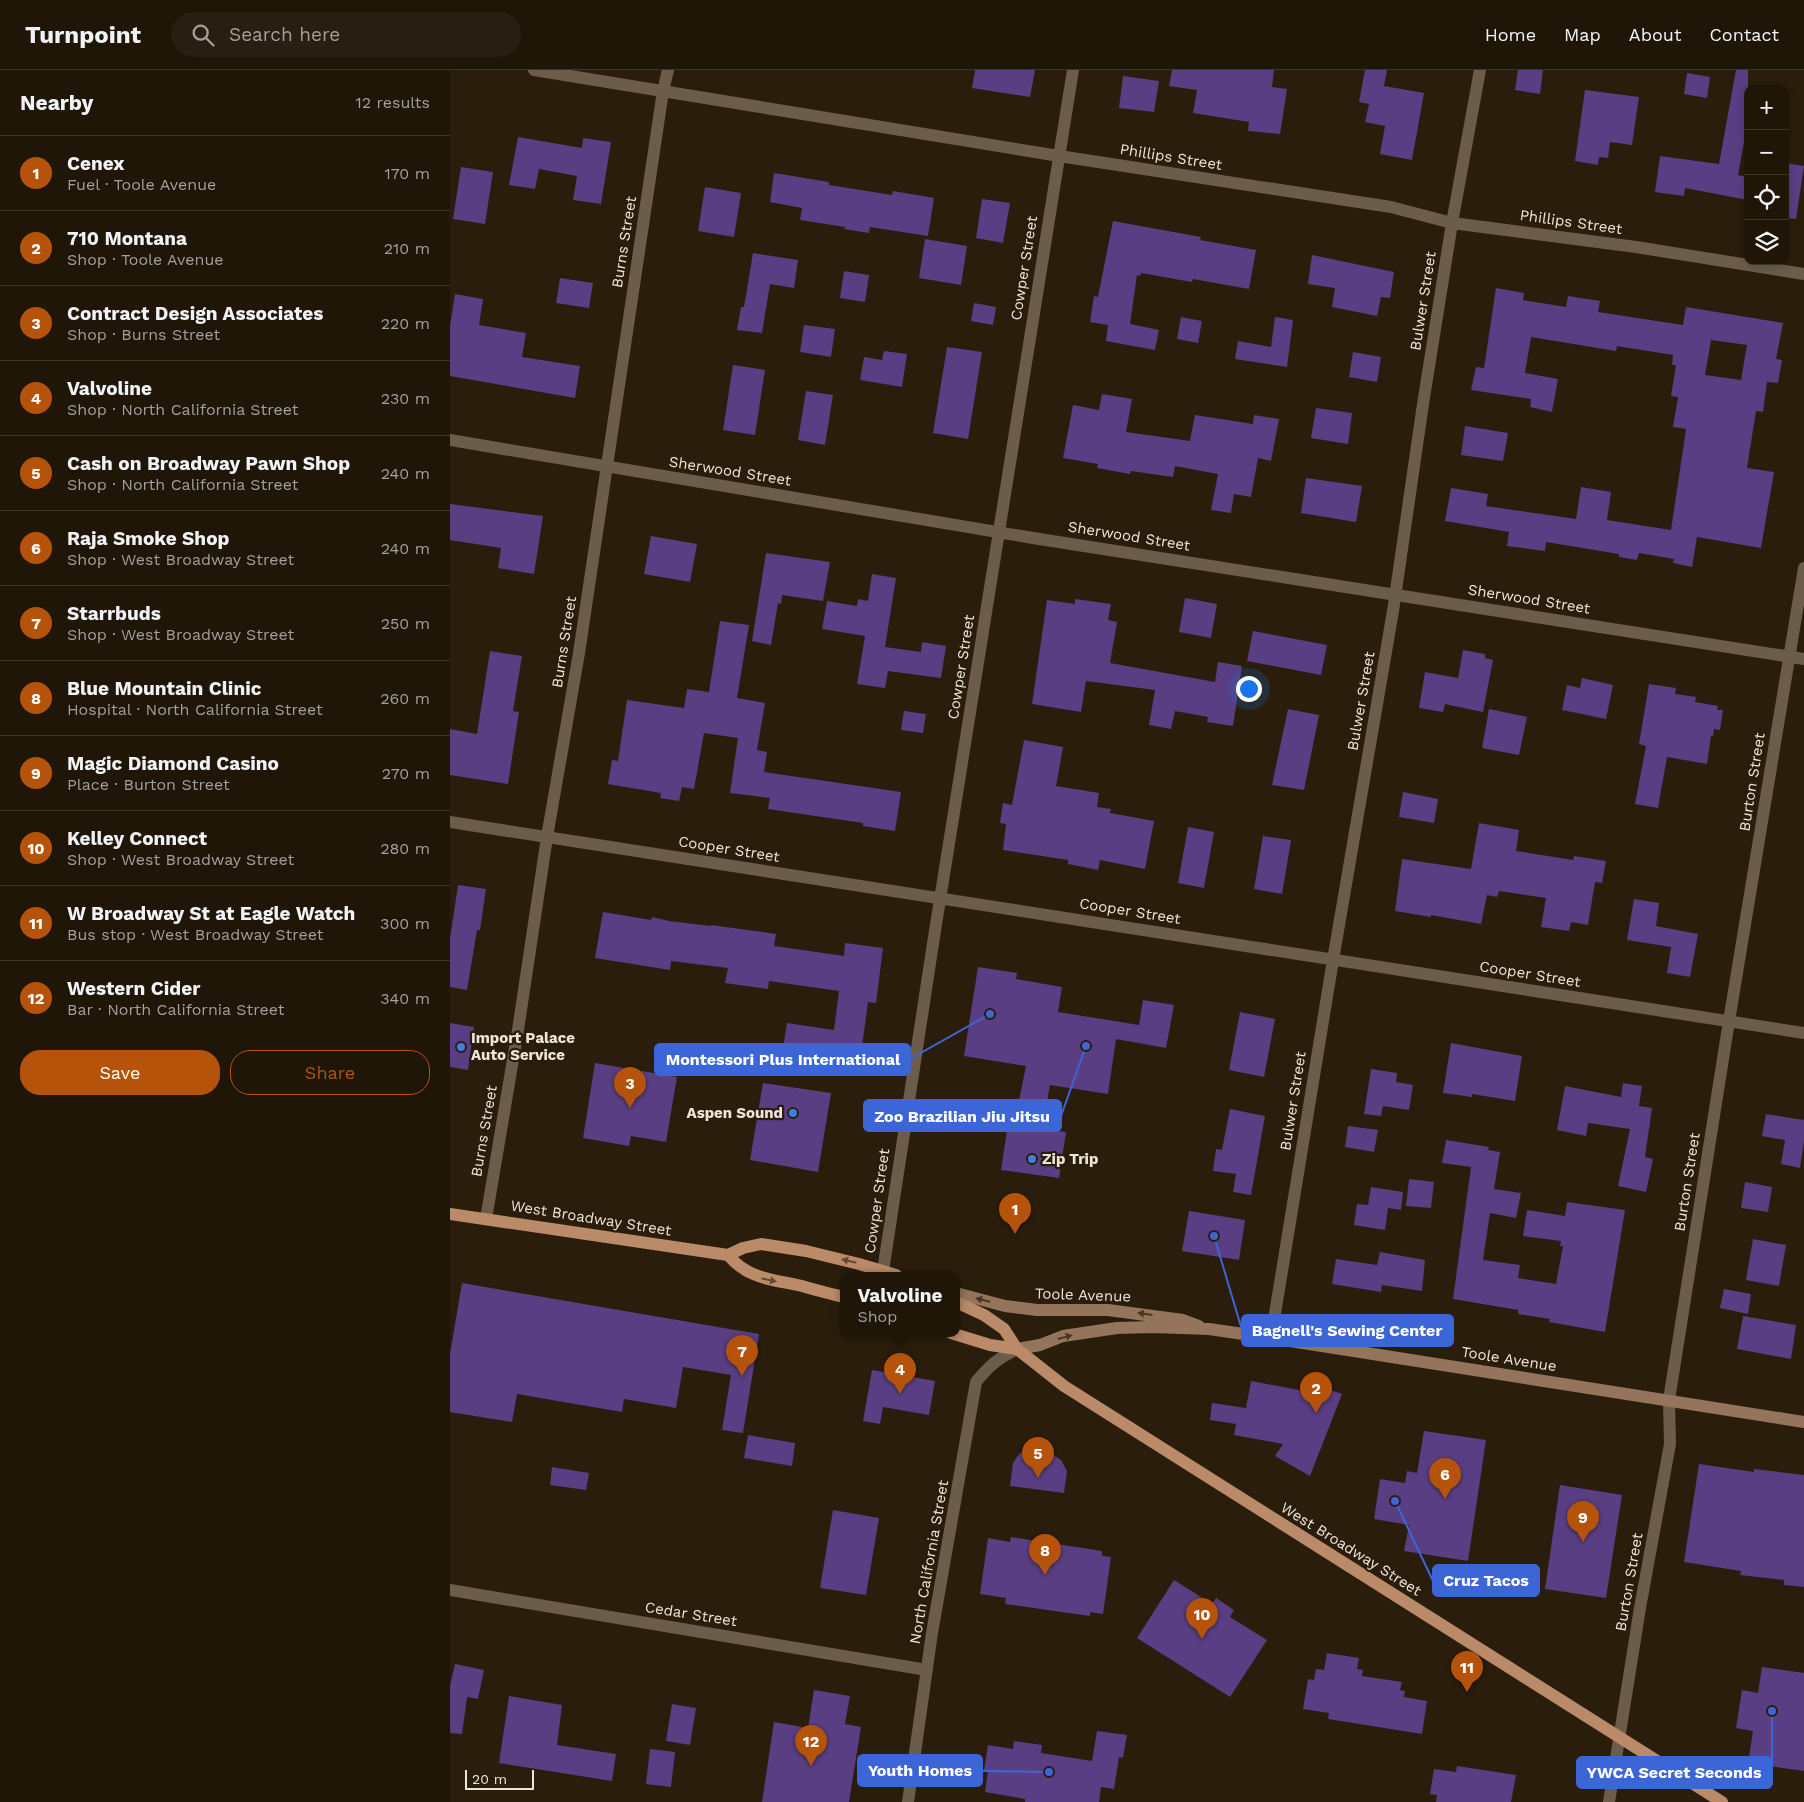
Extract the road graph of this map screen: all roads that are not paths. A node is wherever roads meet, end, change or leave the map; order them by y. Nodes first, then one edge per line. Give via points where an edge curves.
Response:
1 (534, 70) edge
2 (668, 70) edge
3 (1073, 70) edge
4 (1480, 70) edge
5 (663, 91) junction
6 (1059, 156) junction
7 (1452, 223) junction
8 (1804, 274) edge
9 (450, 440) edge
10 (607, 467) junction
11 (998, 532) junction
12 (1804, 568) edge
13 (1396, 594) junction
14 (1789, 657) junction
15 (1804, 659) edge
16 (450, 822) edge
17 (546, 837) junction
18 (940, 898) junction
19 (1333, 960) junction
20 (1729, 1021) junction
21 (1804, 1034) edge
22 (450, 1214) edge
23 (486, 1219) junction
24 (728, 1256) junction
25 (883, 1271) junction
26 (886, 1272) edge
27 (960, 1295) edge
28 (840, 1296) edge
29 (960, 1304) edge
30 (1209, 1329) junction
31 (960, 1336) edge
32 (1271, 1338) junction
33 (1018, 1349) junction
34 (1669, 1400) junction
35 (1804, 1422) edge
36 (450, 1590) edge
37 (927, 1670) junction
38 (1619, 1736) junction
39 (908, 1802) edge
40 (1609, 1802) edge
41 (1722, 1802) edge

1 - 5 street, Phillips Street
2 - 5 street, Burns Street
3 - 6 street, Cowper Street
4 - 7 street, Bulwer Street
5 - 6 street, Phillips Street
5 - 10 street, Burns Street
6 - 7 street, Phillips Street via 1391,207
6 - 11 street, Cowper Street
7 - 8 street, Phillips Street
7 - 13 street, Bulwer Street
9 - 10 street, Sherwood Street
10 - 11 street, Sherwood Street
10 - 17 street, Burns Street via 579,653
11 - 13 street, Sherwood Street
11 - 18 street, Cowper Street
12 - 14 street, Burton Street
13 - 14 street, Sherwood Street
13 - 19 street, Bulwer Street
14 - 15 street, Sherwood Street
14 - 20 street, Burton Street
16 - 17 street, Cooper Street
17 - 18 street, Cooper Street
17 - 23 street, Burns Street
18 - 19 street, Cooper Street
18 - 25 street, Cowper Street
19 - 20 street, Cooper Street
19 - 32 street, Bulwer Street
20 - 21 street, Cooper Street
20 - 34 street, Burton Street
22 - 23 main road, West Broadway Street
23 - 24 main road, West Broadway Street
25 -> 24 main road via 806,1251 761,1244
24 -> 28 main road, West Broadway Street via 737,1266 762,1279
25 - 26 main road
30 -> 27 main road, Toole Avenue via 1183,1320 1108,1310 1037,1310
29 - 33 main road, West Broadway Street via 1004,1329
30 - 32 main road, Toole Avenue
33 -> 30 main road, Toole Avenue via 1063,1336 1117,1328
31 - 33 main road
32 - 34 main road, Toole Avenue
33 - 37 street, North California Street via 1002,1356 976,1382
33 - 38 main road, West Broadway Street via 1064,1386
34 - 35 main road, Toole Avenue
34 - 38 street, Burton Street via 1670,1444
36 - 37 street, Cedar Street
37 - 39 street, North California Street
38 - 40 street, Burton Street
38 - 41 main road, West Broadway Street

